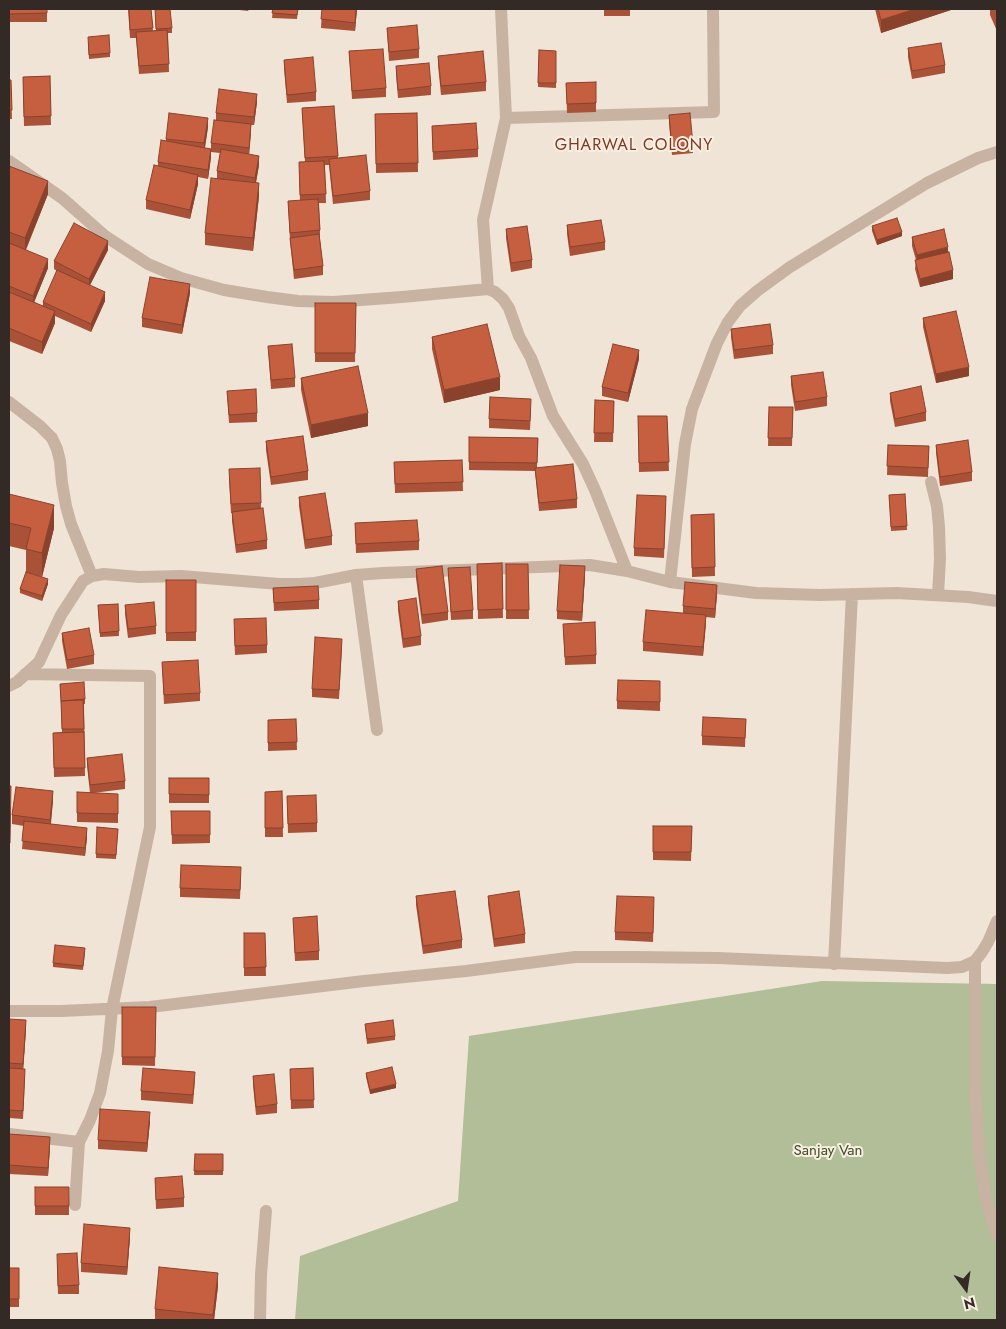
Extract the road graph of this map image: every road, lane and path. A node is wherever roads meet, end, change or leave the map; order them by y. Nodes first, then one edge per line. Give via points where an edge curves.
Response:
1 (500, 9) edge
2 (713, 9) edge
3 (506, 118) junction
4 (997, 152) edge
5 (9, 161) edge
6 (488, 289) junction
7 (9, 402) edge
8 (930, 482) dead end
9 (627, 571) junction
10 (356, 575) junction
11 (92, 576) junction
12 (670, 582) junction
13 (852, 594) junction
14 (938, 595) junction
15 (997, 601) edge
16 (26, 674) junction
17 (9, 686) edge
18 (377, 730) dead end
19 (997, 921) edge
20 (975, 961) junction
21 (834, 964) junction
22 (112, 1009) junction
23 (9, 1011) edge
24 (9, 1134) edge
25 (78, 1142) junction
26 (76, 1205) dead end
27 (266, 1211) dead end
28 (997, 1236) edge
29 (260, 1320) edge

1 - 3 street
2 - 3 street via 714,112
3 - 6 street via 483,220
4 - 12 street via 927,183 805,258 740,306 713,351 690,418
5 - 6 street via 62,198 105,236 148,264 181,278 224,290 290,300 333,302
6 - 9 street via 509,308 553,416 583,464
7 - 11 street via 52,438 60,461 71,524
8 - 14 street via 939,527
9 - 10 street via 590,564
9 - 12 street
10 - 11 street via 300,584 181,576
10 - 18 street
11 - 16 street via 83,581 61,616 39,662
12 - 13 street via 756,593
13 - 14 street
13 - 21 street
14 - 15 street
16 - 17 street
16 - 22 street via 150,676 150,827
19 - 20 street
20 - 21 street via 947,968
20 - 28 street via 975,1085 979,1154 986,1199
21 - 22 street via 718,958 575,957
22 - 23 street
22 - 25 street via 100,1093
24 - 25 street
25 - 26 street
27 - 29 street

